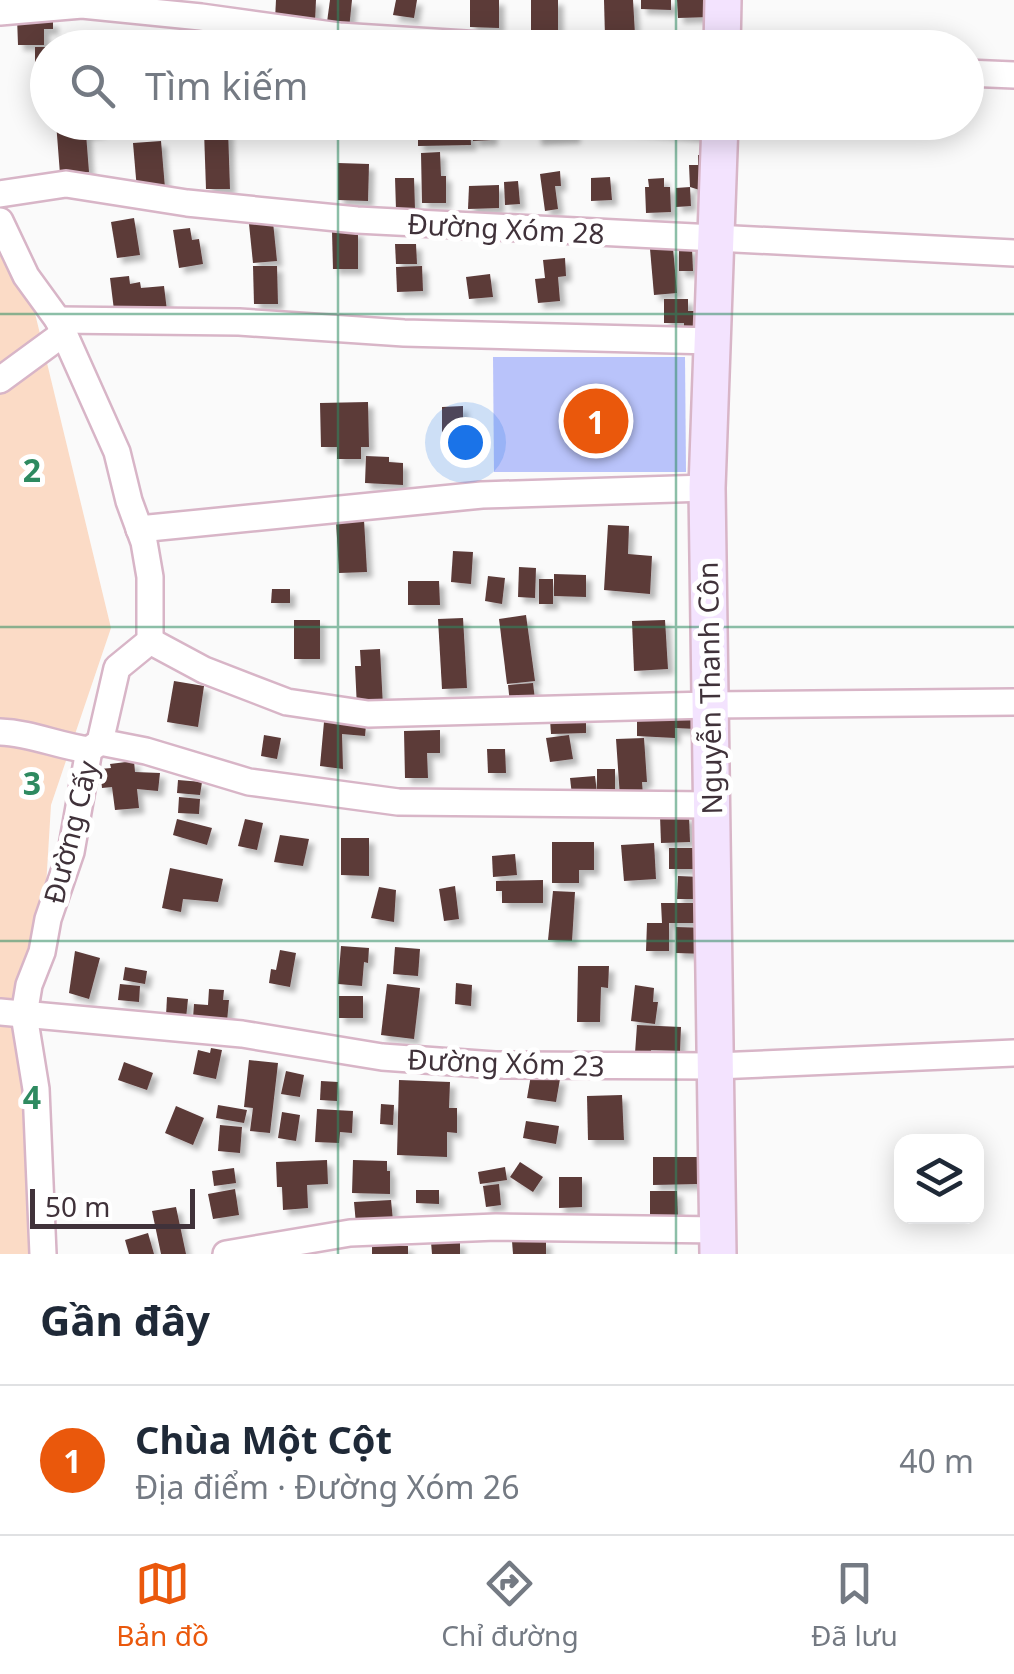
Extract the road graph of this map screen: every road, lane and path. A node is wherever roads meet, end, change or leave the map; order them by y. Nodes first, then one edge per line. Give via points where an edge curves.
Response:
1 (722, 0) edge
2 (0, 12) edge
3 (295, 30) edge
4 (722, 30) edge
5 (984, 74) edge
6 (1014, 75) edge
7 (720, 140) edge
8 (0, 194) edge
9 (0, 221) edge
10 (717, 238) junction
11 (1014, 253) edge
12 (61, 326) junction
13 (712, 341) junction
14 (0, 380) edge
15 (707, 488) junction
16 (140, 529) junction
17 (150, 641) junction
18 (1014, 702) edge
19 (708, 705) junction
20 (0, 732) edge
21 (95, 746) junction
22 (710, 805) junction
23 (12, 1013) edge
24 (1014, 1053) edge
25 (716, 1066) junction
26 (719, 1242) edge
27 (43, 1254) edge
28 (226, 1254) edge

1 - 4 street
2 - 3 street via 82,5
5 - 6 street
7 - 10 street, Nguyễn Thanh Côn
8 - 10 street, Đường Xóm 28 via 66,184 357,220
9 - 12 street via 26,276
10 - 11 street, Đường Xóm 28
10 - 13 street, Nguyễn Thanh Côn
12 - 13 street via 238,322
12 - 14 street
12 - 16 street via 117,452
13 - 15 street, Nguyễn Thanh Côn
15 - 16 street via 482,495
15 - 19 street, Nguyễn Thanh Côn
16 - 17 street via 150,577
17 - 19 street via 286,702 368,714
17 - 21 street, Đường Cấy via 117,668
18 - 19 street
19 - 22 street, Nguyễn Thanh Côn
20 - 21 street
21 - 22 street via 146,751 249,782 398,802
21 - 23 street, Đường Cấy via 42,952
22 - 25 street, Nguyễn Thanh Côn
23 - 25 street, Đường Xóm 23 via 242,1034 382,1057
23 - 27 street, Đường Cấy via 36,1089
24 - 25 street, Đường Xóm 23
25 - 26 street, Nguyễn Thanh Côn
26 - 28 street via 496,1227 350,1233

